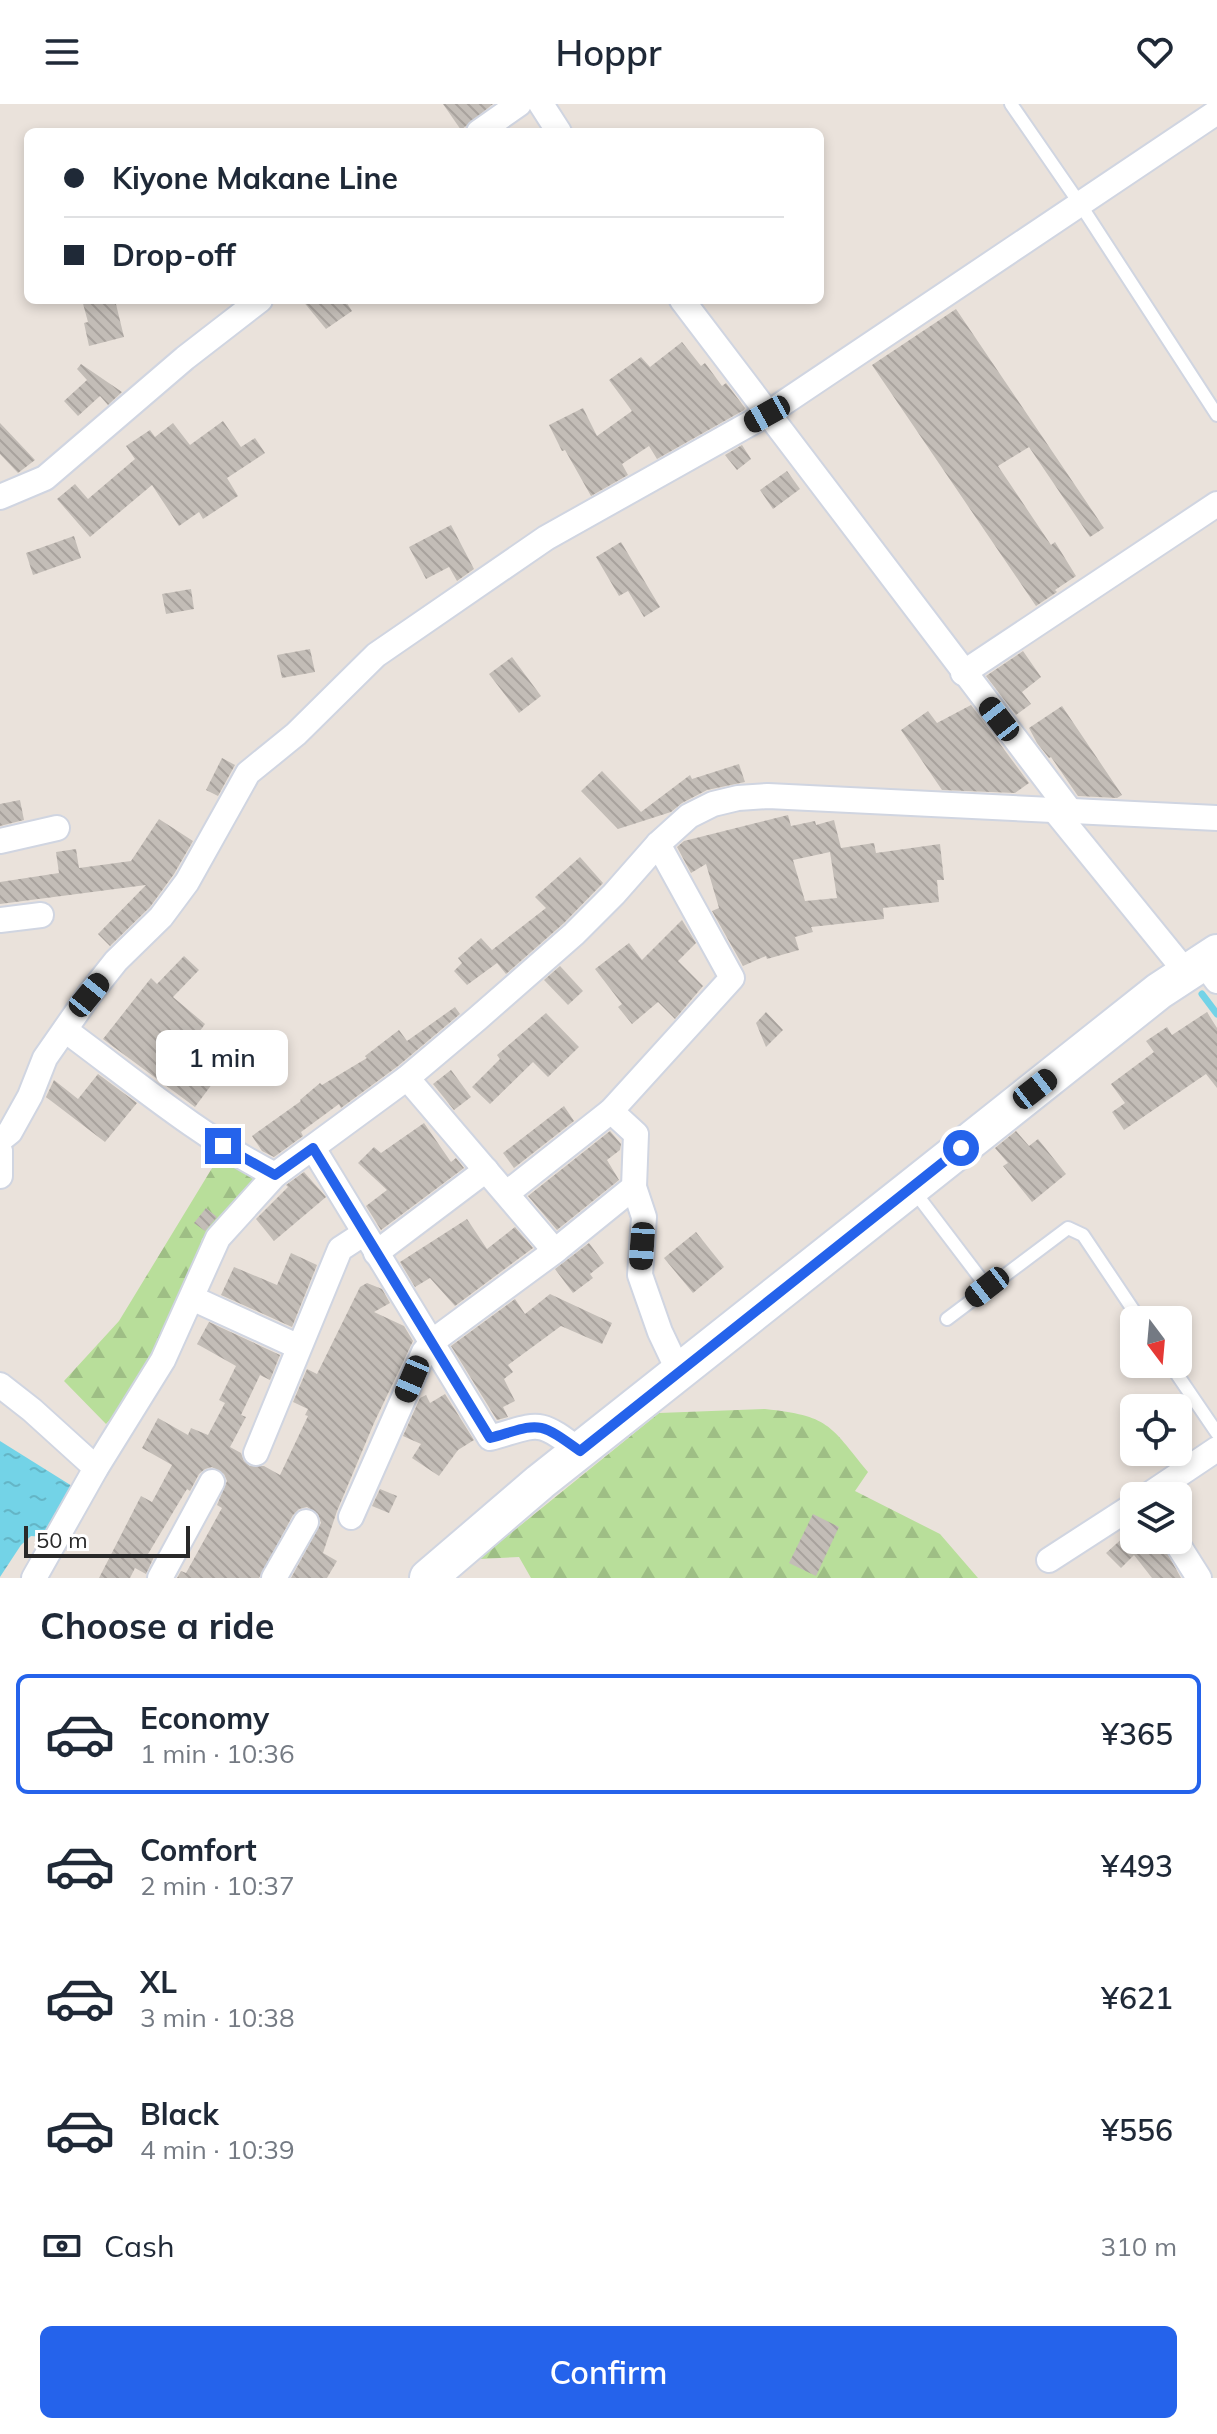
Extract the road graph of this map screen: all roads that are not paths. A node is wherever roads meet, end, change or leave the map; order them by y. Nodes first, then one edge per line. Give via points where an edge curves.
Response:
1 (519, 104) edge
2 (541, 104) edge
3 (1011, 104) edge
4 (1217, 112) edge
5 (485, 128) edge
6 (556, 128) edge
7 (1080, 204) junction
8 (255, 304) edge
9 (685, 304) edge
10 (767, 414) junction
11 (1217, 415) edge
12 (0, 497) edge
13 (1217, 504) edge
14 (963, 673) junction
15 (1063, 811) junction
16 (1217, 818) edge
17 (57, 828) dead end
18 (0, 841) edge
19 (658, 844) junction
20 (41, 915) dead end
21 (0, 920) edge
22 (1206, 967) edge
23 (65, 1030) junction
24 (407, 1078) junction
25 (611, 1111) junction
26 (0, 1140) edge
27 (313, 1148) junction
28 (0, 1151) edge
29 (486, 1170) junction
30 (275, 1175) junction
31 (0, 1176) edge
32 (634, 1187) junction
33 (911, 1188) junction
34 (507, 1193) junction
35 (370, 1244) junction
36 (555, 1251) junction
37 (987, 1287) junction
38 (192, 1298) junction
39 (1131, 1306) edge
40 (947, 1319) dead end
41 (433, 1341) junction
42 (299, 1347) junction
43 (679, 1372) junction
44 (1180, 1378) edge
45 (0, 1385) edge
46 (1217, 1433) edge
47 (1217, 1449) edge
48 (580, 1451) junction
49 (256, 1453) dead end
50 (96, 1468) junction
51 (212, 1482) dead end
52 (1169, 1482) edge
53 (1120, 1514) edge
54 (351, 1517) dead end
55 (306, 1522) dead end
56 (1184, 1554) edge
57 (1049, 1560) dead end
58 (39, 1576) edge
59 (160, 1578) edge
60 (274, 1578) edge
61 (428, 1578) edge
62 (1199, 1578) edge

1 - 5 street
2 - 6 street
3 - 7 lane
4 - 7 street
7 - 10 street
7 - 11 lane
8 - 12 street via 45,478
9 - 10 street
10 - 14 street
10 - 23 street via 546,538 376,655 248,773 187,882 161,917 116,961
13 - 14 street
14 - 15 street
15 - 16 street
15 - 19 street via 738,798 689,816
15 - 22 street
17 - 18 street
19 - 24 street via 574,934
19 - 25 street via 732,978
20 - 21 street
22 - 33 main road
23 - 26 street via 45,1058 10,1132
23 - 30 street via 204,1133
24 - 27 street
24 - 29 street
25 - 32 street via 636,1134
25 - 34 street
27 - 30 street
27 - 35 street
28 - 31 street
29 - 34 street
29 - 35 street
30 - 38 street via 218,1238
32 - 36 street
32 - 43 street via 644,1217 640,1275
33 - 37 lane
33 - 43 main road
34 - 36 street
35 - 41 street
35 - 42 street via 340,1249
36 - 41 street
37 - 39 lane via 1068,1228 1083,1235
37 - 40 lane
38 - 42 street
38 - 50 street via 163,1360
41 - 48 street via 490,1438 536,1425
41 - 54 street
42 - 49 street
43 - 48 main road
44 - 46 lane
45 - 50 street
47 - 52 street
48 - 61 main road
50 - 58 street
51 - 59 street
53 - 57 street
55 - 60 street
56 - 62 street

